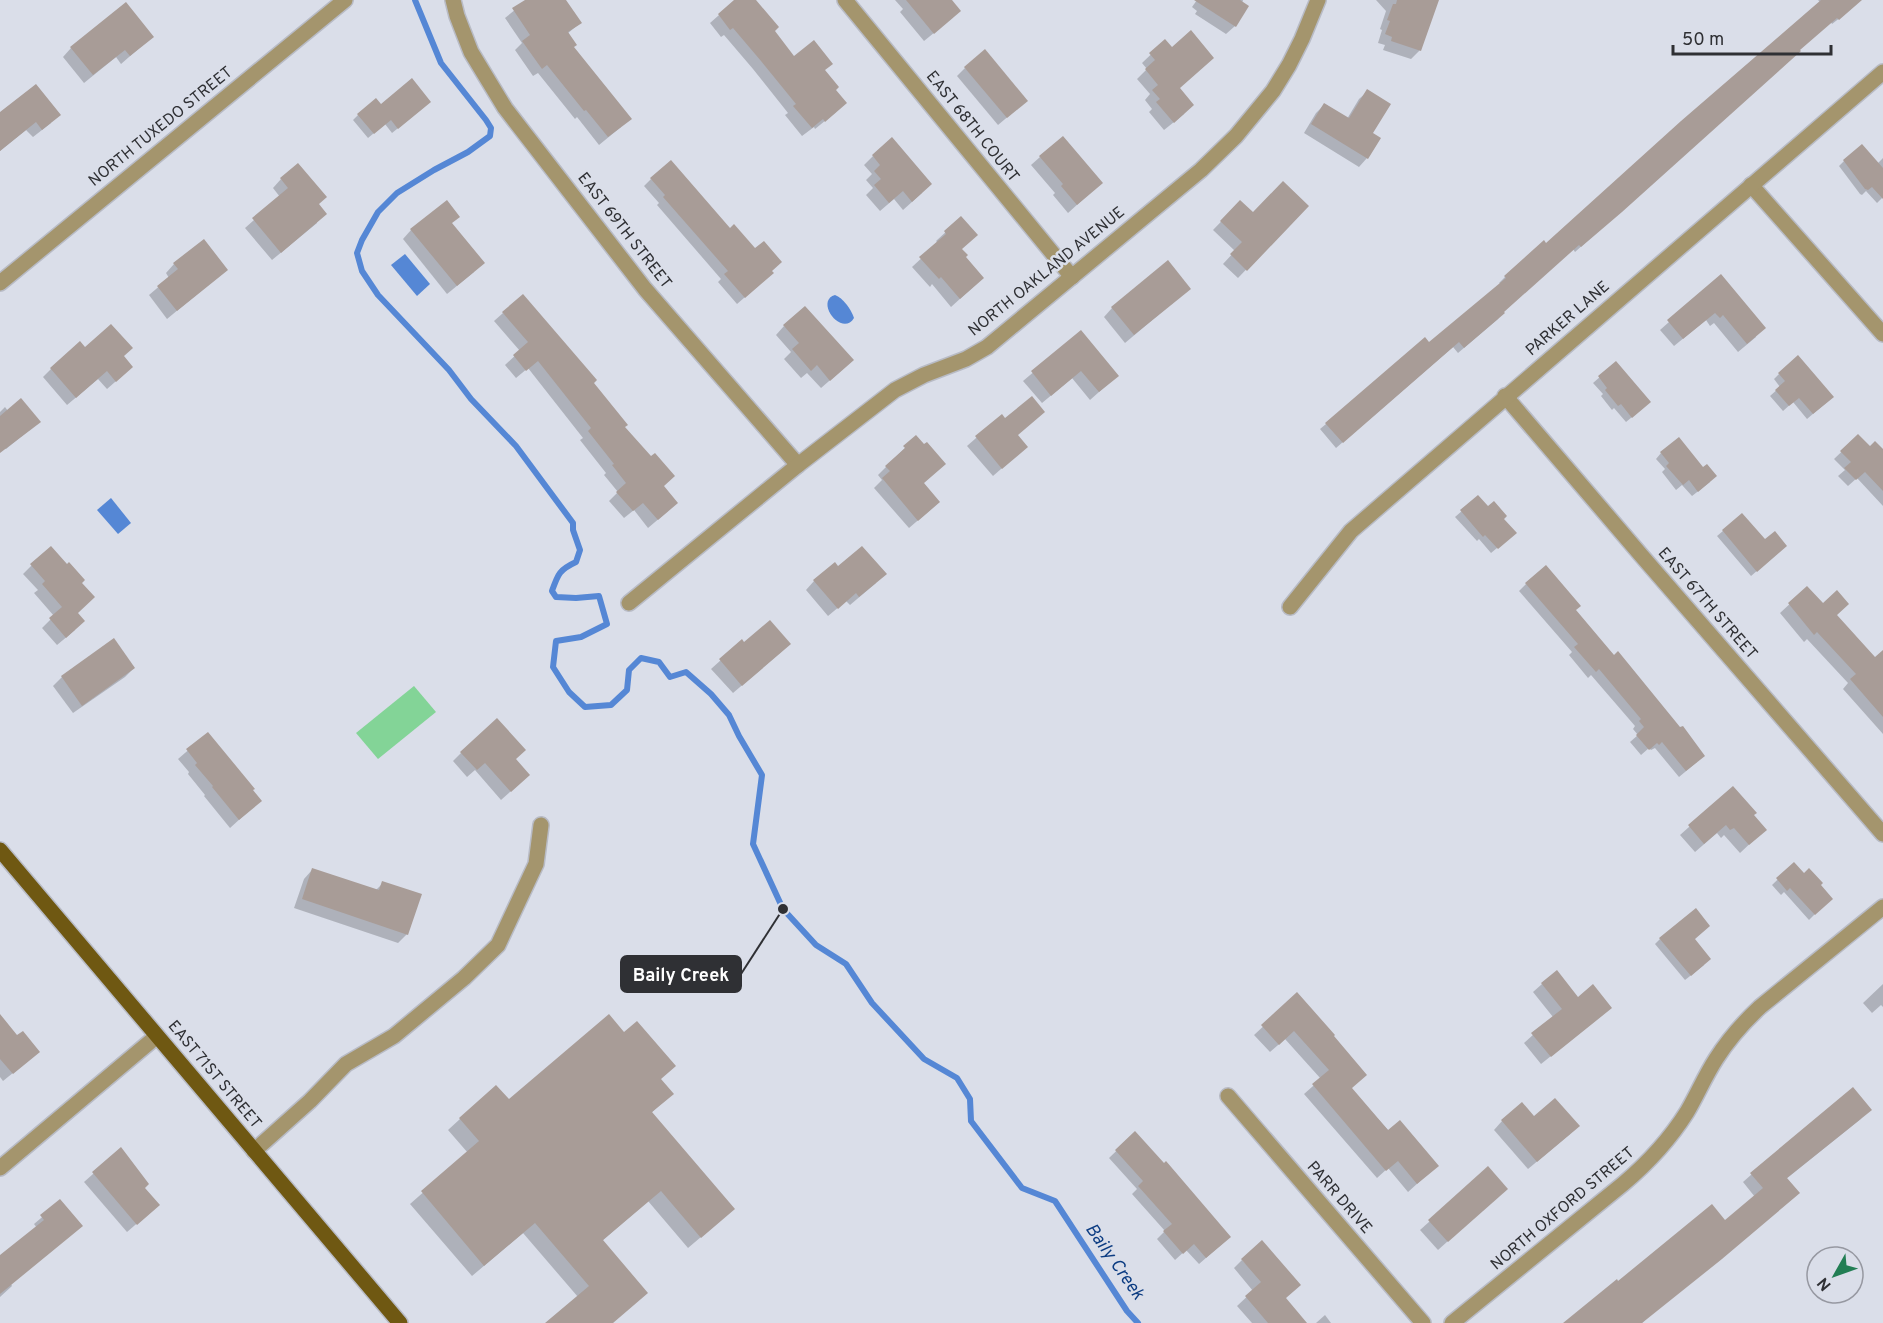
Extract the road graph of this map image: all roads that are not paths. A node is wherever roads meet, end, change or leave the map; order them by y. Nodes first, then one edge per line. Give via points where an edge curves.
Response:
1 (345, 0) edge
2 (453, 0) edge
3 (844, 0) edge
4 (1318, 0) edge
5 (1883, 72) edge
6 (1751, 185) junction
7 (1072, 277) junction
8 (0, 283) edge
9 (1883, 334) edge
10 (1505, 396) junction
11 (798, 465) junction
12 (629, 603) dead end
13 (1290, 606) dead end
14 (541, 825) dead end
15 (1883, 834) edge
16 (0, 850) edge
17 (1883, 907) edge
18 (157, 1036) junction
19 (1228, 1096) dead end
20 (254, 1151) junction
21 (0, 1168) edge
22 (400, 1323) edge
23 (1423, 1323) edge
24 (1452, 1323) edge

1 - 8 street, NORTH TUXEDO STREET
2 - 11 street, EAST 69TH STREET via 471,52 505,108 645,289
3 - 7 street, EAST 68TH COURT
4 - 7 street, NORTH OAKLAND AVENUE via 1288,65 1236,136
5 - 6 street, PARKER LANE
6 - 9 street
6 - 10 street, PARKER LANE
7 - 11 street, NORTH OAKLAND AVENUE via 987,347 906,383
10 - 13 street, PARKER LANE via 1351,531
10 - 15 street, EAST 67TH STREET
11 - 12 street, NORTH OAKLAND AVENUE
14 - 20 street via 536,864 498,945 465,978 394,1036 346,1064
16 - 18 main road, EAST 71ST STREET
17 - 24 street, NORTH OXFORD STREET via 1760,1007 1733,1035 1686,1113 1647,1162
18 - 20 main road, EAST 71ST STREET
18 - 21 street
19 - 23 street, PARR DRIVE
20 - 22 main road, EAST 71ST STREET

